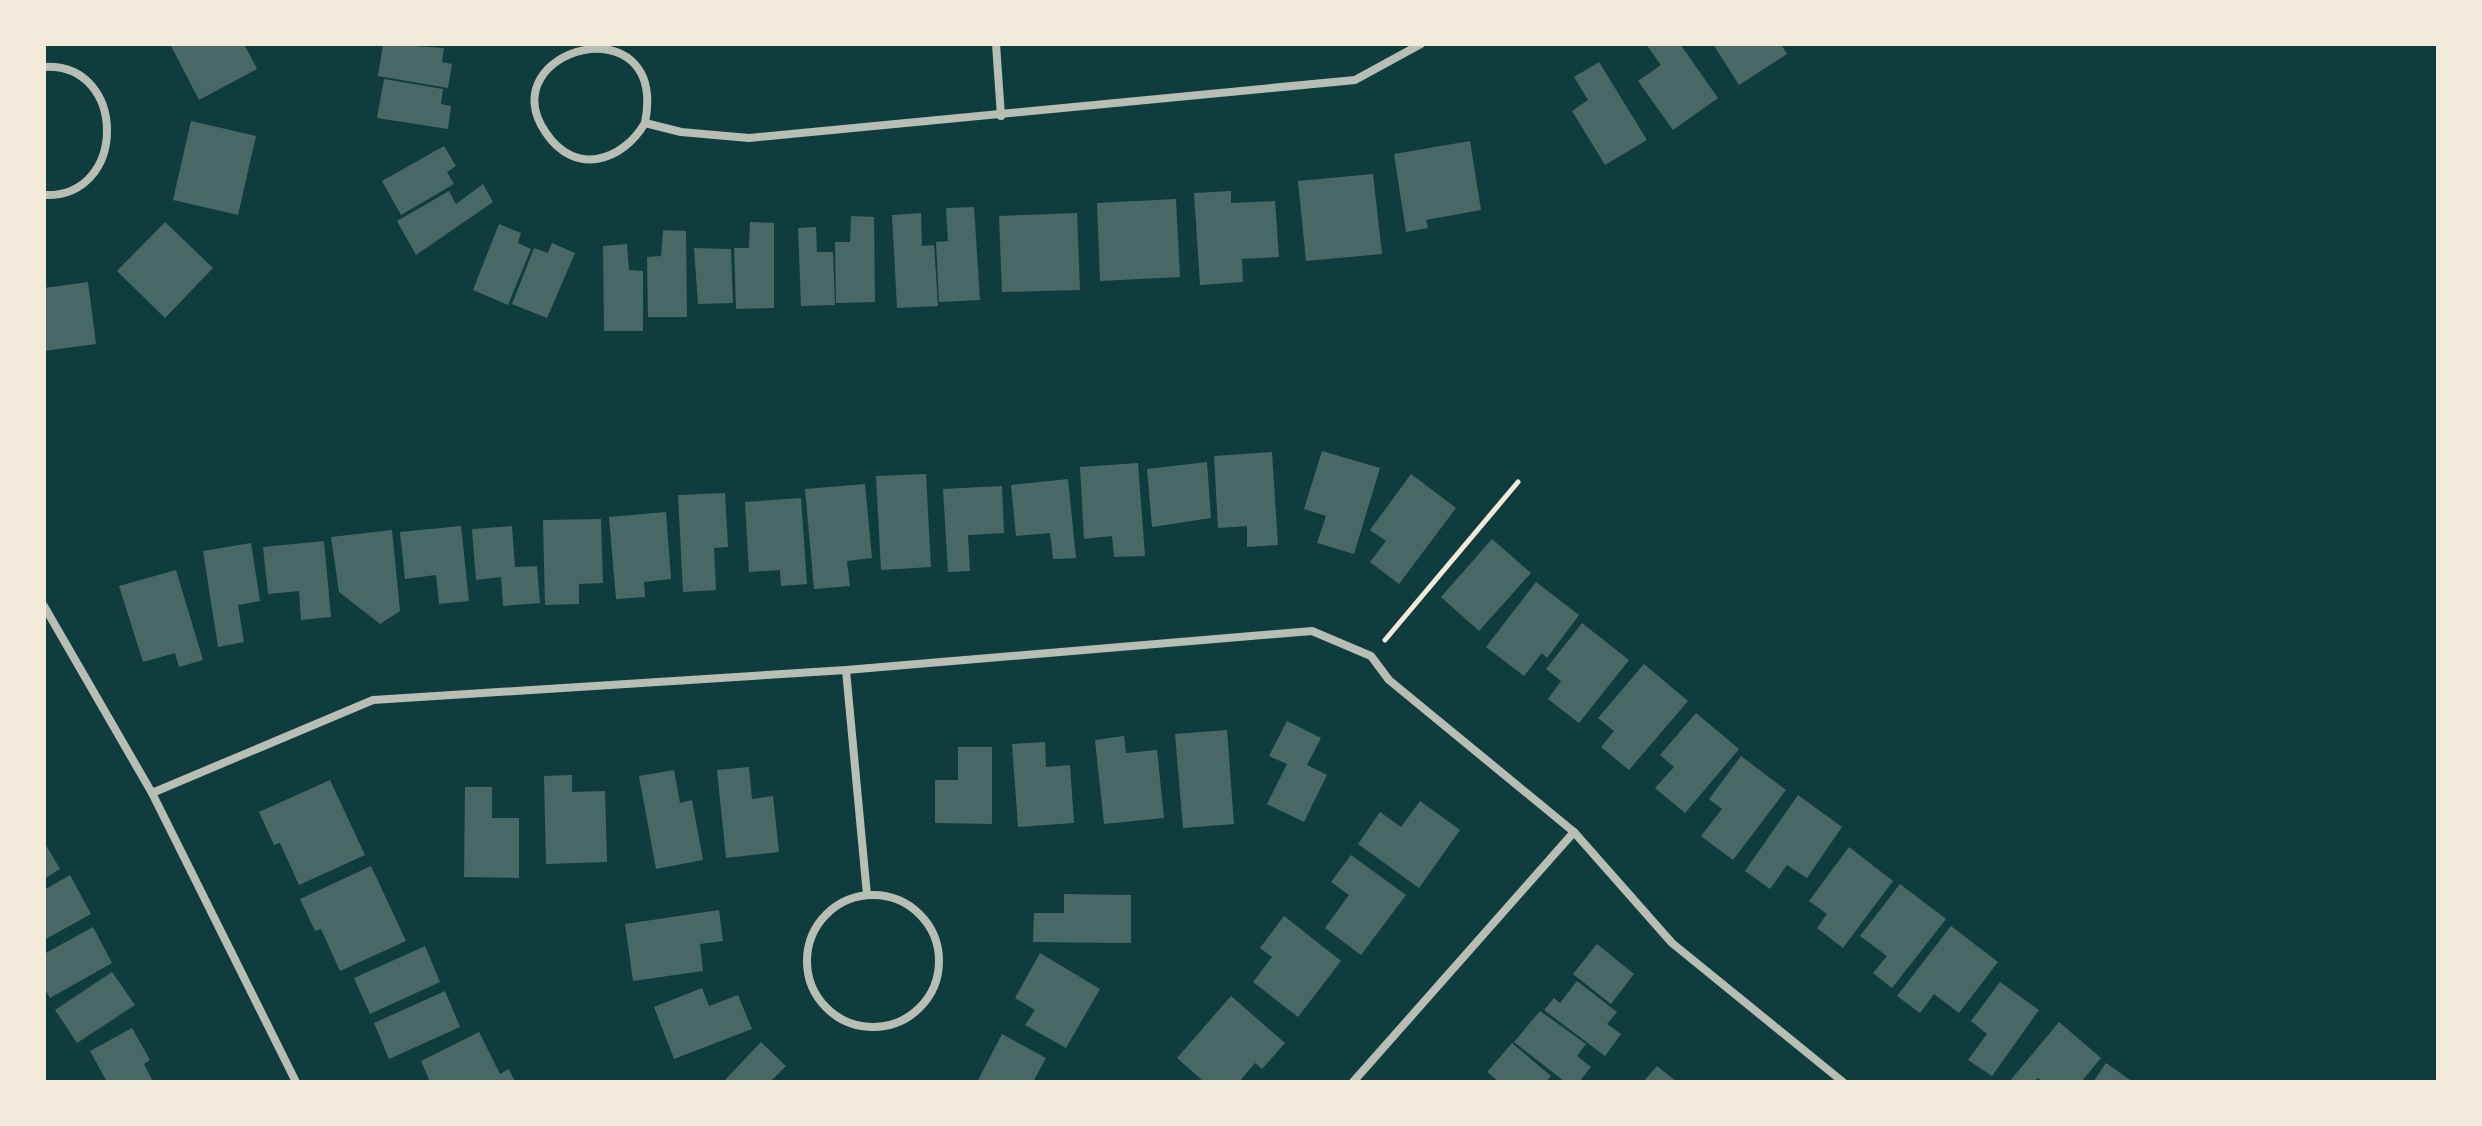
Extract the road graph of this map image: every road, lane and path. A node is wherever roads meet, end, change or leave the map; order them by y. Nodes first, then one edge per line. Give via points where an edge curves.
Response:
1 (996, 44) edge
2 (1421, 44) edge
3 (44, 67) edge
4 (1001, 116) junction
5 (645, 123) junction
6 (44, 195) edge
7 (1518, 482) dead end
8 (44, 606) edge
9 (1371, 656) junction
10 (846, 670) junction
11 (152, 793) junction
12 (1574, 832) junction
13 (867, 895) junction
14 (296, 1082) edge
15 (1353, 1082) edge
16 (1843, 1082) edge

1 - 4 street
2 - 4 street via 1355,80
3 - 6 street via 71,71 90,84 110,123 101,164 88,179 71,190
4 - 5 street via 749,138
5 - 5 street via 636,139 606,158 571,155 555,145 541,122 537,94 543,76 570,51 608,49 638,70 647,87
7 - 9 path
8 - 11 street
9 - 10 street via 1312,631
9 - 12 street via 1389,680
10 - 11 street via 373,700
10 - 13 street
11 - 14 street
12 - 15 street
12 - 16 street via 1672,943
13 - 13 street via 829,912 812,939 808,970 819,998 842,1020 862,1027 885,1026 906,1019 923,1004 935,985 938,952 926,921 910,906

